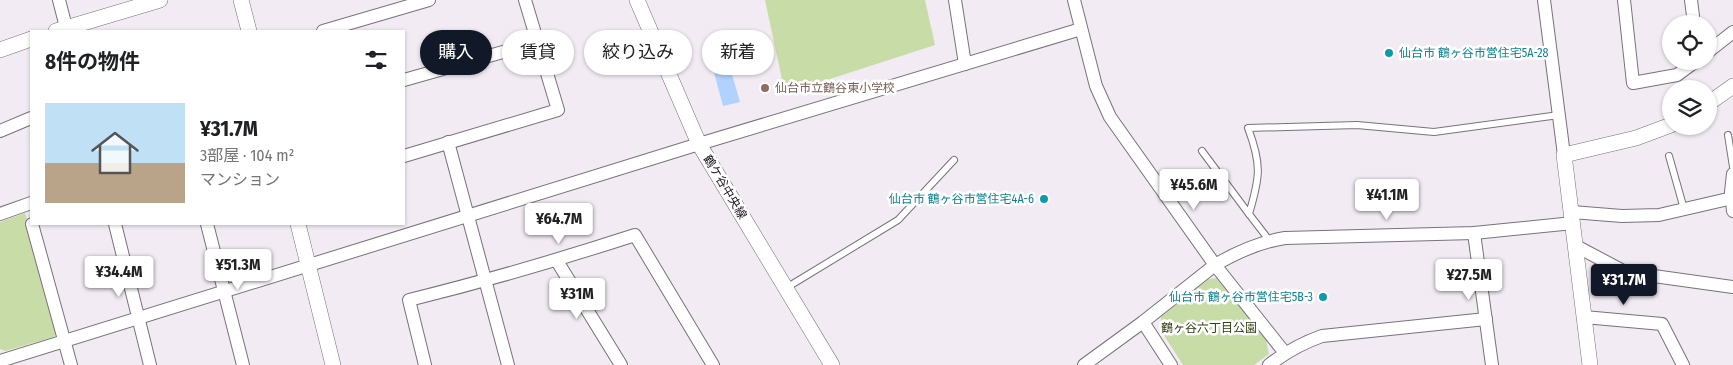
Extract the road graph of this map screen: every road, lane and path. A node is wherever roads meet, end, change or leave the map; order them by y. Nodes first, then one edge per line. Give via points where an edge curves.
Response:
1 (59, 0) edge
2 (160, 0) edge
3 (241, 0) edge
4 (429, 0) edge
5 (526, 0) edge
6 (637, 0) edge
7 (955, 0) edge
8 (1074, 0) edge
9 (1544, 0) edge
10 (1624, 0) edge
11 (1691, 0) edge
12 (1693, 15) edge
13 (1080, 29) junction
14 (63, 30) edge
15 (249, 30) edge
16 (330, 30) edge
17 (535, 30) edge
18 (1733, 32) edge
19 (30, 40) edge
20 (1717, 45) edge
21 (0, 50) edge
22 (502, 52) edge
23 (965, 64) junction
24 (1684, 70) edge
25 (548, 75) edge
26 (405, 80) edge
27 (1733, 86) edge
28 (1717, 97) edge
29 (1559, 116) junction
30 (30, 118) edge
31 (1662, 128) edge
32 (0, 131) edge
33 (1728, 134) dead end
34 (448, 142) junction
35 (699, 144) junction
36 (1202, 151) dead end
37 (1564, 155) junction
38 (405, 156) edge
39 (1670, 156) dead end
40 (954, 160) dead end
41 (1733, 167) edge
42 (1733, 174) edge
43 (29, 204) edge
44 (1732, 204) edge
45 (1684, 209) junction
46 (0, 214) edge
47 (1249, 214) junction
48 (467, 216) junction
49 (1572, 218) junction
50 (32, 225) edge
51 (115, 225) edge
52 (206, 225) edge
53 (298, 225) edge
54 (1474, 233) junction
55 (1269, 240) junction
56 (1576, 246) junction
57 (557, 260) junction
58 (308, 265) junction
59 (1215, 265) junction
60 (485, 281) junction
61 (1733, 287) edge
62 (786, 288) junction
63 (224, 291) junction
64 (1584, 316) junction
65 (138, 318) junction
66 (1486, 319) junction
67 (1144, 322) junction
68 (64, 341) junction
69 (1285, 353) junction
70 (0, 361) edge
71 (71, 365) edge
72 (150, 365) edge
73 (243, 365) edge
74 (333, 365) edge
75 (425, 365) edge
76 (508, 365) edge
77 (621, 365) edge
78 (713, 365) edge
79 (832, 365) edge
80 (1084, 365) edge
81 (1171, 365) edge
82 (1269, 365) edge
83 (1492, 365) edge
84 (1590, 365) edge
85 (1683, 365) edge

1 - 14 street
2 - 14 street
3 - 15 street
4 - 16 street
5 - 17 street
6 - 35 street, 鶴ケ谷中央線
7 - 23 street
8 - 13 street
9 - 29 street
10 - 24 street via 1633,83 1677,75
11 - 12 street
13 - 23 street
13 - 59 street via 1096,86 1110,117
18 - 20 street
19 - 21 street
22 - 26 street
23 - 35 street
25 - 34 street via 558,110
27 - 28 street
29 - 37 street
29 - 47 lane via 1434,132 1357,125 1248,128 1259,168
30 - 32 street
31 - 37 street
33 - 41 lane
34 - 38 street
34 - 48 street
35 - 48 street
35 - 62 street, 鶴ケ谷中央線
36 - 47 lane
37 - 49 street
39 - 45 lane
40 - 62 lane via 898,220
42 - 44 street
43 - 46 street
44 - 45 street
45 - 49 street via 1659,214
47 - 55 lane
48 - 58 street
48 - 60 street
49 - 54 street
49 - 56 street
50 - 68 street
51 - 65 street
52 - 63 street
53 - 58 street
54 - 55 street
54 - 66 street
55 - 59 street via 1238,251
56 - 61 street via 1625,272
56 - 64 street
57 - 60 street
57 - 77 street
57 - 78 street via 635,235
58 - 63 street
58 - 74 street
59 - 67 street
59 - 69 street
60 - 75 street via 410,300
60 - 76 street
62 - 79 street, 鶴ケ谷中央線
63 - 65 street
63 - 73 street
64 - 84 street
64 - 85 street via 1662,324
65 - 68 street
65 - 72 street
66 - 69 street via 1322,336
66 - 83 street
67 - 80 street
67 - 81 street
68 - 70 street
68 - 71 street
69 - 82 street

